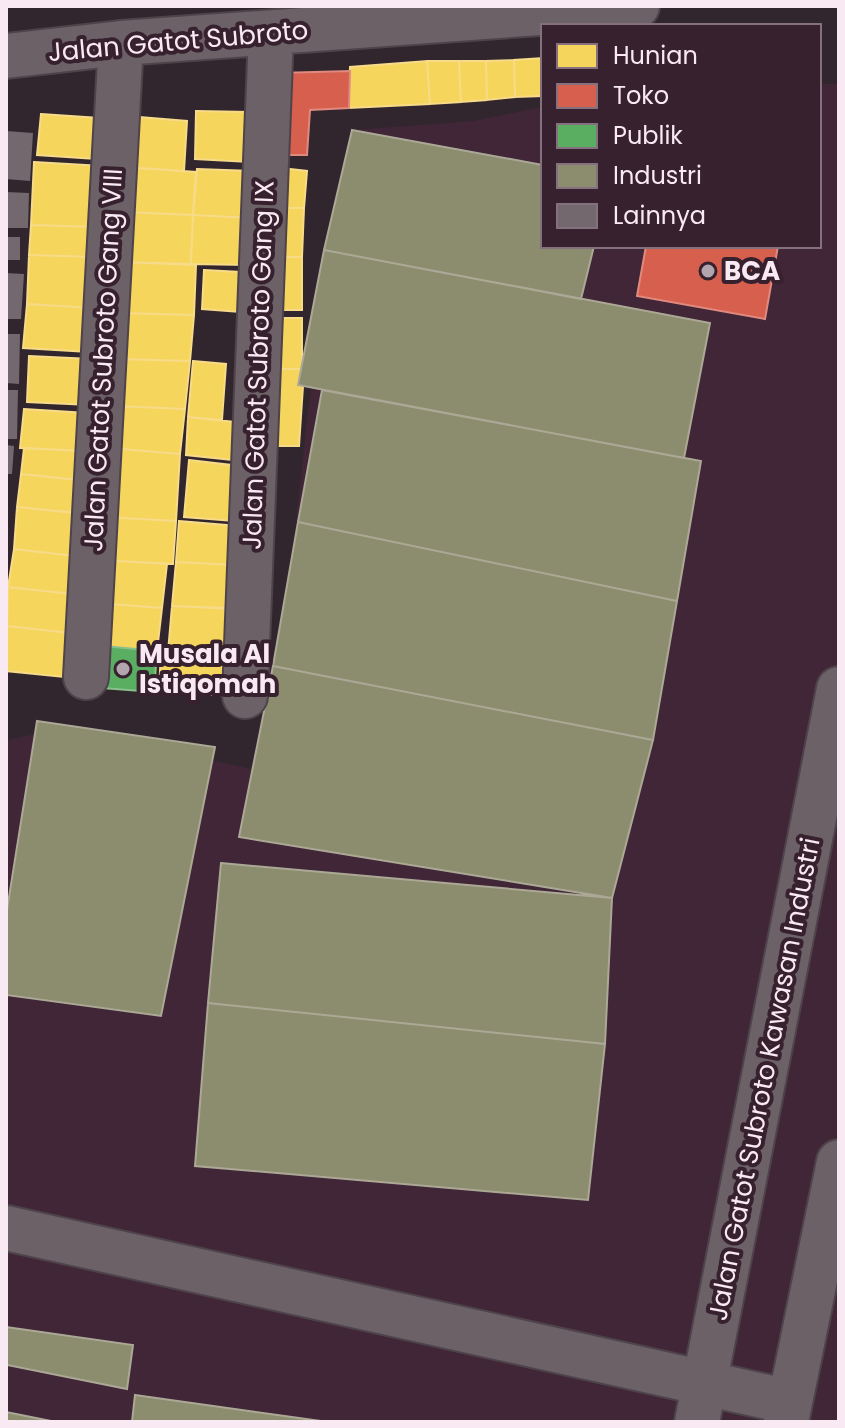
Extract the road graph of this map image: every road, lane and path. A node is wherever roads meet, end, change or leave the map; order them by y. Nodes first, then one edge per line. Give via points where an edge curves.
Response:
1 (637, 6) edge
2 (271, 34) junction
3 (121, 43) junction
4 (6, 56) edge
5 (86, 677) dead end
6 (839, 689) edge
7 (245, 696) dead end
8 (839, 1162) edge
9 (6, 1228) edge
10 (701, 1404) edge
11 (788, 1412) edge

1 - 2 street, Jalan Gatot Subroto
2 - 3 street, Jalan Gatot Subroto
2 - 7 street, Jalan Gatot Subroto Gang IX
3 - 4 street, Jalan Gatot Subroto
3 - 5 street, Jalan Gatot Subroto Gang VIII
6 - 10 street, Jalan Gatot Subroto Kawasan Industri
8 - 11 street
9 - 10 street
10 - 11 street

